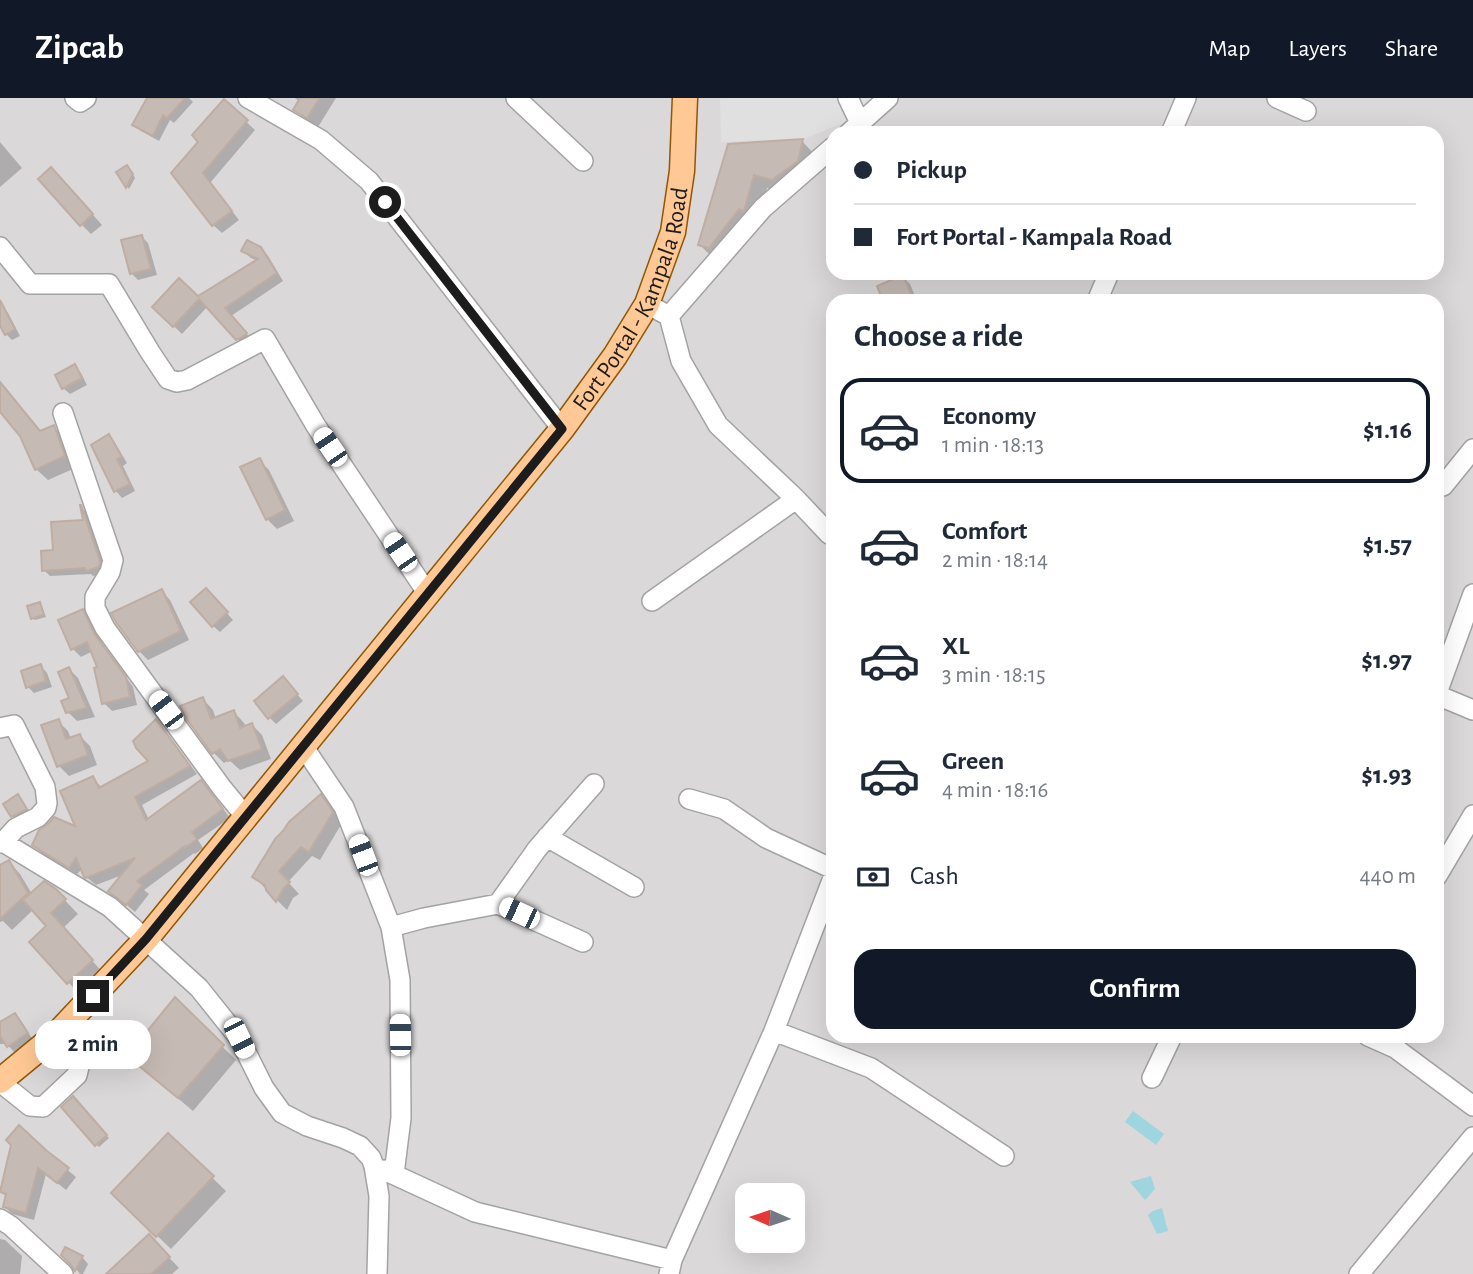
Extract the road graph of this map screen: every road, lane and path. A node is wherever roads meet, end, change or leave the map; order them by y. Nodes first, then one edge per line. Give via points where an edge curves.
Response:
1 (75, 98) edge
2 (86, 98) edge
3 (248, 98) edge
4 (516, 98) edge
5 (685, 98) edge
6 (848, 98) edge
7 (888, 98) edge
8 (1186, 98) edge
9 (1277, 98) edge
10 (1306, 111) dead end
11 (854, 126) edge
12 (856, 126) edge
13 (1174, 126) edge
14 (826, 153) edge
15 (583, 161) dead end
16 (0, 247) edge
17 (647, 304) junction
18 (669, 316) junction
19 (63, 413) dead end
20 (562, 429) junction
21 (1473, 449) edge
22 (1444, 485) edge
23 (796, 499) junction
24 (826, 531) edge
25 (428, 594) junction
26 (1473, 594) edge
27 (652, 601) dead end
28 (1444, 675) edge
29 (1444, 697) edge
30 (1473, 710) edge
31 (0, 728) edge
32 (303, 746) junction
33 (594, 784) dead end
34 (689, 799) dead end
35 (1473, 815) edge
36 (245, 816) junction
37 (547, 837) junction
38 (2, 842) edge
39 (1444, 864) edge
40 (826, 866) edge
41 (634, 887) dead end
42 (826, 896) edge
43 (498, 904) junction
44 (391, 927) junction
45 (146, 939) junction
46 (583, 942) dead end
47 (774, 1031) junction
48 (57, 1034) junction
49 (1169, 1043) edge
50 (1384, 1043) edge
51 (1152, 1078) dead end
52 (0, 1082) edge
53 (1473, 1106) edge
54 (1473, 1137) edge
55 (1004, 1156) dead end
56 (374, 1166) junction
57 (394, 1174) junction
58 (0, 1219) edge
59 (670, 1267) edge
60 (63, 1274) edge
61 (377, 1274) edge
62 (1359, 1274) edge

1 - 2 street via 79,102
3 - 20 street via 321,140 369,181
4 - 15 street
5 - 17 main road, Fort Portal - Kampala Road via 682,171 673,232
6 - 11 street
7 - 12 street
8 - 13 street
9 - 10 street
14 - 18 street via 763,208
16 - 25 street via 30,284 109,284 168,379 187,380 265,339 316,426
17 - 18 street
17 - 20 main road, Fort Portal - Kampala Road
18 - 23 street via 681,361 718,425
19 - 36 street via 113,560 95,597 105,628
20 - 25 main road, Fort Portal - Kampala Road
21 - 22 street
23 - 24 street
23 - 27 street
25 - 32 main road, Fort Portal - Kampala Road
26 - 28 street
29 - 30 street
31 - 38 street via 14,725 46,787 47,803 38,817 16,828
32 - 36 main road, Fort Portal - Kampala Road
32 - 44 street via 344,807
33 - 37 street
34 - 40 street via 724,809 766,838
35 - 39 street
36 - 45 main road, Fort Portal - Kampala Road
37 - 41 street
37 - 43 street
38 - 45 street via 110,908
42 - 47 street
43 - 44 street
43 - 46 street
44 - 57 street via 400,980 401,1118
45 - 48 main road, Fort Portal - Kampala Road
45 - 56 street via 199,988 239,1038 282,1113 360,1146
47 - 55 street via 871,1068
47 - 59 street
48 - 52 main road, Fort Portal - Kampala Road
48 - 52 street via 80,1063 78,1075 43,1107 30,1106
49 - 51 street
50 - 53 street
54 - 62 street
56 - 57 street
56 - 61 street via 379,1196
57 - 59 street via 475,1212
58 - 60 street

